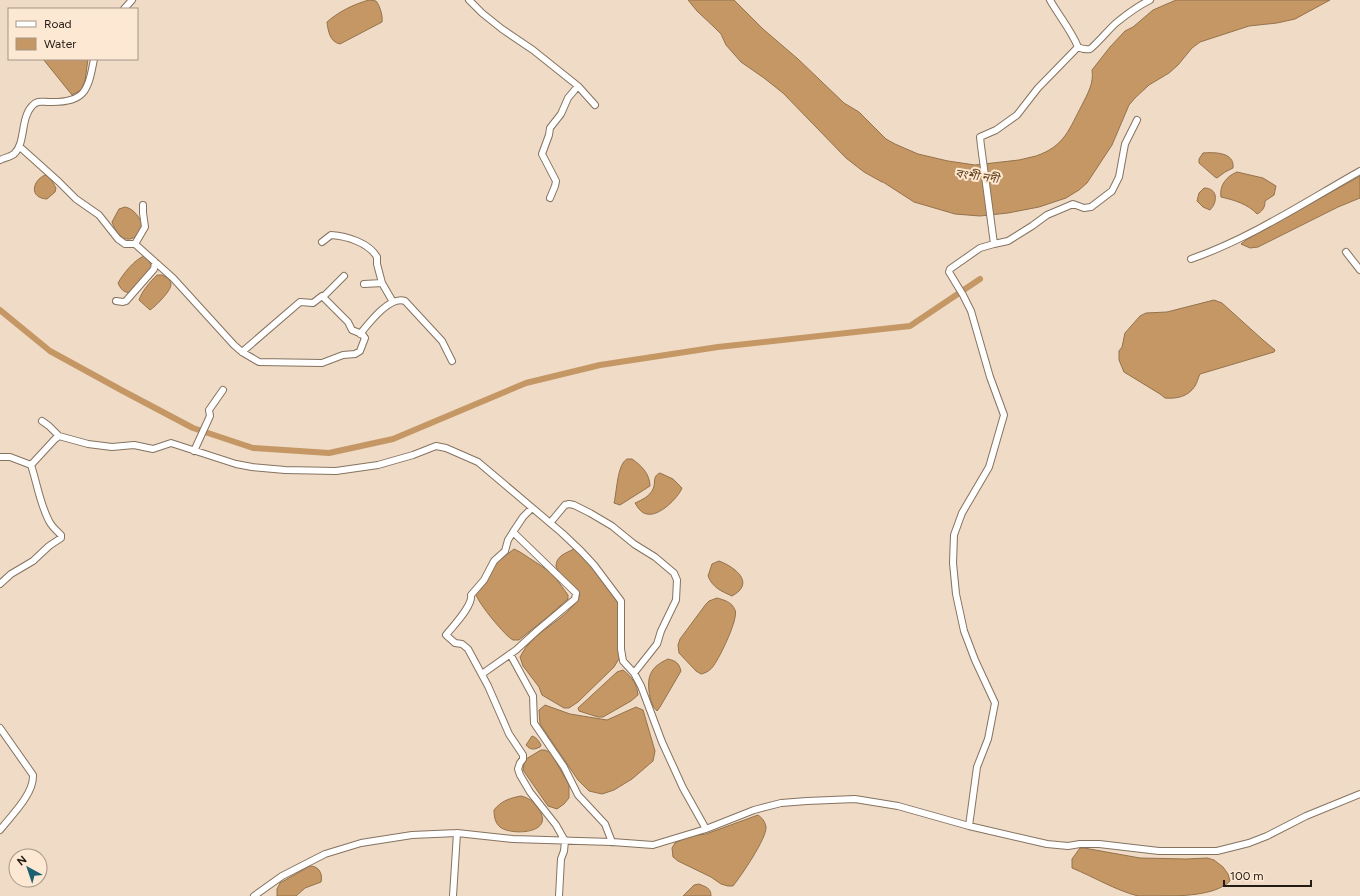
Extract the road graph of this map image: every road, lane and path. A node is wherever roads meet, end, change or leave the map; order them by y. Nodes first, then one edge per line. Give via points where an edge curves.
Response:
1 (132, 0) edge
2 (469, 0) edge
3 (1050, 0) edge
4 (1150, 0) edge
5 (125, 8) edge
6 (1078, 47) junction
7 (94, 60) edge
8 (578, 86) junction
9 (595, 105) dead end
10 (1137, 120) dead end
11 (20, 146) junction
12 (0, 160) edge
13 (1360, 171) edge
14 (550, 198) dead end
15 (143, 205) dead end
16 (322, 242) dead end
17 (994, 242) junction
18 (135, 244) junction
19 (1346, 252) dead end
20 (1191, 259) dead end
21 (155, 262) junction
22 (1359, 268) edge
23 (344, 276) dead end
24 (382, 283) junction
25 (364, 284) dead end
26 (324, 296) junction
27 (116, 301) dead end
28 (394, 302) junction
29 (360, 334) junction
30 (242, 352) junction
31 (452, 361) dead end
32 (223, 390) dead end
33 (42, 421) dead end
34 (58, 436) junction
35 (195, 449) junction
36 (0, 457) edge
37 (31, 464) junction
38 (532, 508) junction
39 (550, 523) junction
40 (513, 532) junction
41 (0, 584) edge
42 (510, 654) junction
43 (634, 673) junction
44 (482, 674) junction
45 (0, 728) edge
46 (1360, 794) edge
47 (969, 826) junction
48 (706, 828) junction
49 (0, 830) edge
50 (457, 833) junction
51 (565, 841) junction
52 (612, 842) junction
53 (254, 896) edge
54 (453, 896) edge
55 (559, 896) edge

1 - 5 street
2 - 8 street via 502,29
3 - 6 street
4 - 6 street via 1116,23 1092,48 1084,50
6 - 17 street via 1038,88 1017,115 996,130 980,137
7 - 11 street via 86,91 75,100 33,104 25,119
8 - 9 street
8 - 14 street via 550,128 543,149 542,154 556,181
10 - 17 street via 1128,135 1119,177 1112,191 1091,207 1084,208 1073,204 1046,215 1008,241
11 - 12 street via 13,154
11 - 18 street via 76,199 99,215 118,239 125,244
13 - 20 street via 1241,239
15 - 18 street via 145,227
16 - 24 street via 331,235 351,239 366,246 377,257
17 - 47 street via 980,248 949,272 971,312 1004,415 989,467 962,513 954,535 956,594 964,631 995,703 988,739 977,767
18 - 21 street
19 - 22 street
21 - 27 street via 154,269 126,301
21 - 30 street
23 - 26 street
24 - 25 street
24 - 28 street
26 - 29 street via 352,330
26 - 30 street via 313,303 300,302
28 - 29 street via 378,312
28 - 31 street via 405,301 442,341
29 - 30 street via 364,335 364,338 360,350 355,354 343,355 322,363 259,362
32 - 35 street via 209,410 209,419
33 - 34 street
34 - 35 street via 104,447 134,445 153,449 171,443
34 - 37 street
35 - 38 street via 252,467 336,471 378,465 440,446 478,462
36 - 37 street via 10,457
37 - 41 street via 43,508 61,538
38 - 39 street
38 - 40 street
39 - 43 street via 594,565 621,601 623,661
39 - 43 street via 565,505 574,505 612,526 674,573 677,580 676,600 657,644
40 - 42 street via 576,593 576,597
40 - 44 street via 505,551 494,561 484,580 471,595 472,599 467,608 446,635 468,649
42 - 44 street
42 - 52 street via 533,696 534,723 564,767 578,795 605,824
43 - 48 street via 683,788
44 - 51 street via 509,734 523,755 518,769 520,774
45 - 49 street via 33,775 31,787
46 - 47 street via 1306,816 1267,836 1217,851 1160,851 1098,844 1047,844
47 - 48 street via 884,803 862,799 837,799 781,803
48 - 52 street via 653,845
50 - 51 street
50 - 53 street via 412,834 380,839 325,854 282,876
50 - 54 street
51 - 52 street
51 - 55 street via 561,859

